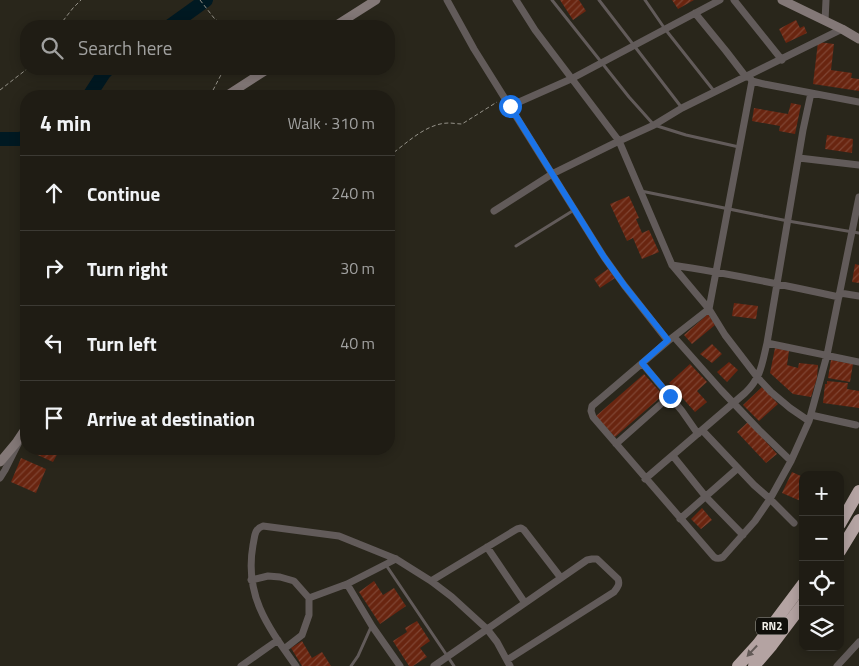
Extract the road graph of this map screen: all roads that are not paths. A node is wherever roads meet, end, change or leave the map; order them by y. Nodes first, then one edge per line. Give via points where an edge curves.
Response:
1 (376, 0) edge
2 (447, 0) edge
3 (516, 0) edge
4 (552, 0) edge
5 (599, 0) edge
6 (644, 0) edge
7 (720, 0) edge
8 (734, 0) edge
9 (782, 0) edge
10 (826, 0) edge
11 (695, 13) junction
12 (344, 20) edge
13 (825, 21) junction
14 (665, 29) junction
15 (842, 29) junction
16 (859, 39) edge
17 (634, 46) junction
18 (782, 60) junction
19 (602, 63) junction
20 (259, 75) edge
21 (749, 78) junction
22 (571, 79) junction
23 (235, 90) edge
24 (716, 92) junction
25 (811, 93) junction
26 (859, 102) edge
27 (510, 106) junction
28 (682, 108) junction
29 (654, 125) junction
30 (619, 141) junction
31 (740, 147) junction
32 (799, 158) junction
33 (859, 165) edge
34 (552, 174) junction
35 (640, 191) junction
36 (859, 197) edge
37 (727, 208) junction
38 (494, 210) dead end
39 (574, 210) junction
40 (788, 221) junction
41 (855, 232) edge
42 (516, 246) dead end
43 (672, 265) junction
44 (716, 271) junction
45 (777, 283) junction
46 (839, 295) junction
47 (859, 296) edge
48 (709, 309) junction
49 (671, 339) junction
50 (767, 343) junction
51 (827, 355) junction
52 (859, 362) edge
53 (642, 363) junction
54 (758, 378) junction
55 (670, 396) junction
56 (733, 403) junction
57 (810, 418) junction
58 (856, 425) dead end
59 (700, 432) junction
60 (20, 437) edge
61 (20, 439) edge
62 (616, 444) junction
63 (673, 456) junction
64 (791, 460) junction
65 (0, 462) edge
66 (738, 468) junction
67 (0, 478) edge
68 (646, 479) junction
69 (859, 491) edge
70 (706, 497) junction
71 (770, 499) junction
72 (844, 517) edge
73 (680, 519) junction
74 (859, 520) edge
75 (794, 523) dead end
76 (743, 535) junction
77 (844, 544) edge
78 (486, 547) junction
79 (396, 559) junction
80 (386, 565) junction
81 (561, 578) junction
82 (251, 580) junction
83 (431, 580) junction
84 (347, 584) junction
85 (799, 589) edge
86 (309, 598) junction
87 (525, 603) junction
88 (801, 606) edge
89 (372, 626) junction
90 (486, 629) junction
91 (278, 640) junction
92 (858, 645) edge
93 (284, 649) junction
94 (448, 657) junction
95 (508, 663) edge
96 (245, 665) edge
97 (296, 666) edge
98 (351, 666) edge
99 (400, 666) edge
100 (434, 666) edge
101 (454, 666) edge
102 (738, 666) edge
103 (754, 666) edge
104 (837, 666) edge

1 - 12 street
2 - 27 street
3 - 22 street
4 - 19 lane
5 - 17 lane
6 - 14 lane
7 - 11 street
8 - 18 street
9 - 13 street
10 - 13 street
11 - 14 street
11 - 21 street
13 - 15 street
14 - 17 street
14 - 24 lane
15 - 16 street
15 - 18 street
17 - 19 street
17 - 28 lane
18 - 21 street
19 - 22 street
19 - 29 lane
20 - 23 street
21 - 24 street
21 - 25 street
21 - 31 street
22 - 27 street
22 - 30 street
24 - 28 street
25 - 26 street
25 - 32 street
27 - 34 street
28 - 29 street
29 - 30 street
29 - 31 lane
30 - 34 street
30 - 35 street
31 - 37 street
32 - 33 street
32 - 40 street
34 - 38 street
34 - 39 street
35 - 37 lane
35 - 43 street
36 - 41 street
37 - 40 lane
37 - 44 street
39 - 42 lane
39 - 49 street via 624,285
40 - 41 lane
40 - 45 street
41 - 46 street
43 - 44 street
43 - 48 street
44 - 45 street
44 - 48 street
45 - 46 street
45 - 50 street
46 - 47 street
46 - 51 street
48 - 49 street
48 - 54 street
49 - 53 street
49 - 56 street
50 - 51 street
50 - 54 street
51 - 52 street
51 - 57 street
53 - 55 street
53 - 62 street via 592,406 593,418
54 - 56 street
54 - 57 street via 790,408
55 - 59 street
55 - 62 street
56 - 59 street
56 - 64 street
57 - 58 street
57 - 64 street
59 - 63 street
59 - 66 street
60 - 65 street
61 - 67 street
62 - 68 street
63 - 68 street
63 - 70 street
64 - 71 street
66 - 70 street
66 - 71 street
68 - 73 street
69 - 72 highway
70 - 73 street
70 - 76 street
71 - 75 street
71 - 76 street
73 - 76 street via 717,559 723,557
74 - 77 highway
78 - 81 street via 521,528
78 - 83 street
78 - 87 street
79 - 80 street
79 - 82 street via 339,536 263,526 256,531 252,548
79 - 83 street
80 - 84 street
80 - 94 lane
81 - 87 street
81 - 95 street via 587,560 597,559 619,582 614,592
82 - 86 street via 268,576 294,581
82 - 91 street via 261,612
83 - 90 street
84 - 86 street
84 - 89 street
85 -> 102 highway, RN2
86 - 93 street via 309,615 302,635
87 - 90 street
88 - 103 highway, RN2
89 - 98 lane
89 - 99 street
90 - 94 street
90 - 95 street
91 - 93 street
91 - 96 street
92 - 104 street
93 - 97 street
94 - 100 street
94 - 101 lane

